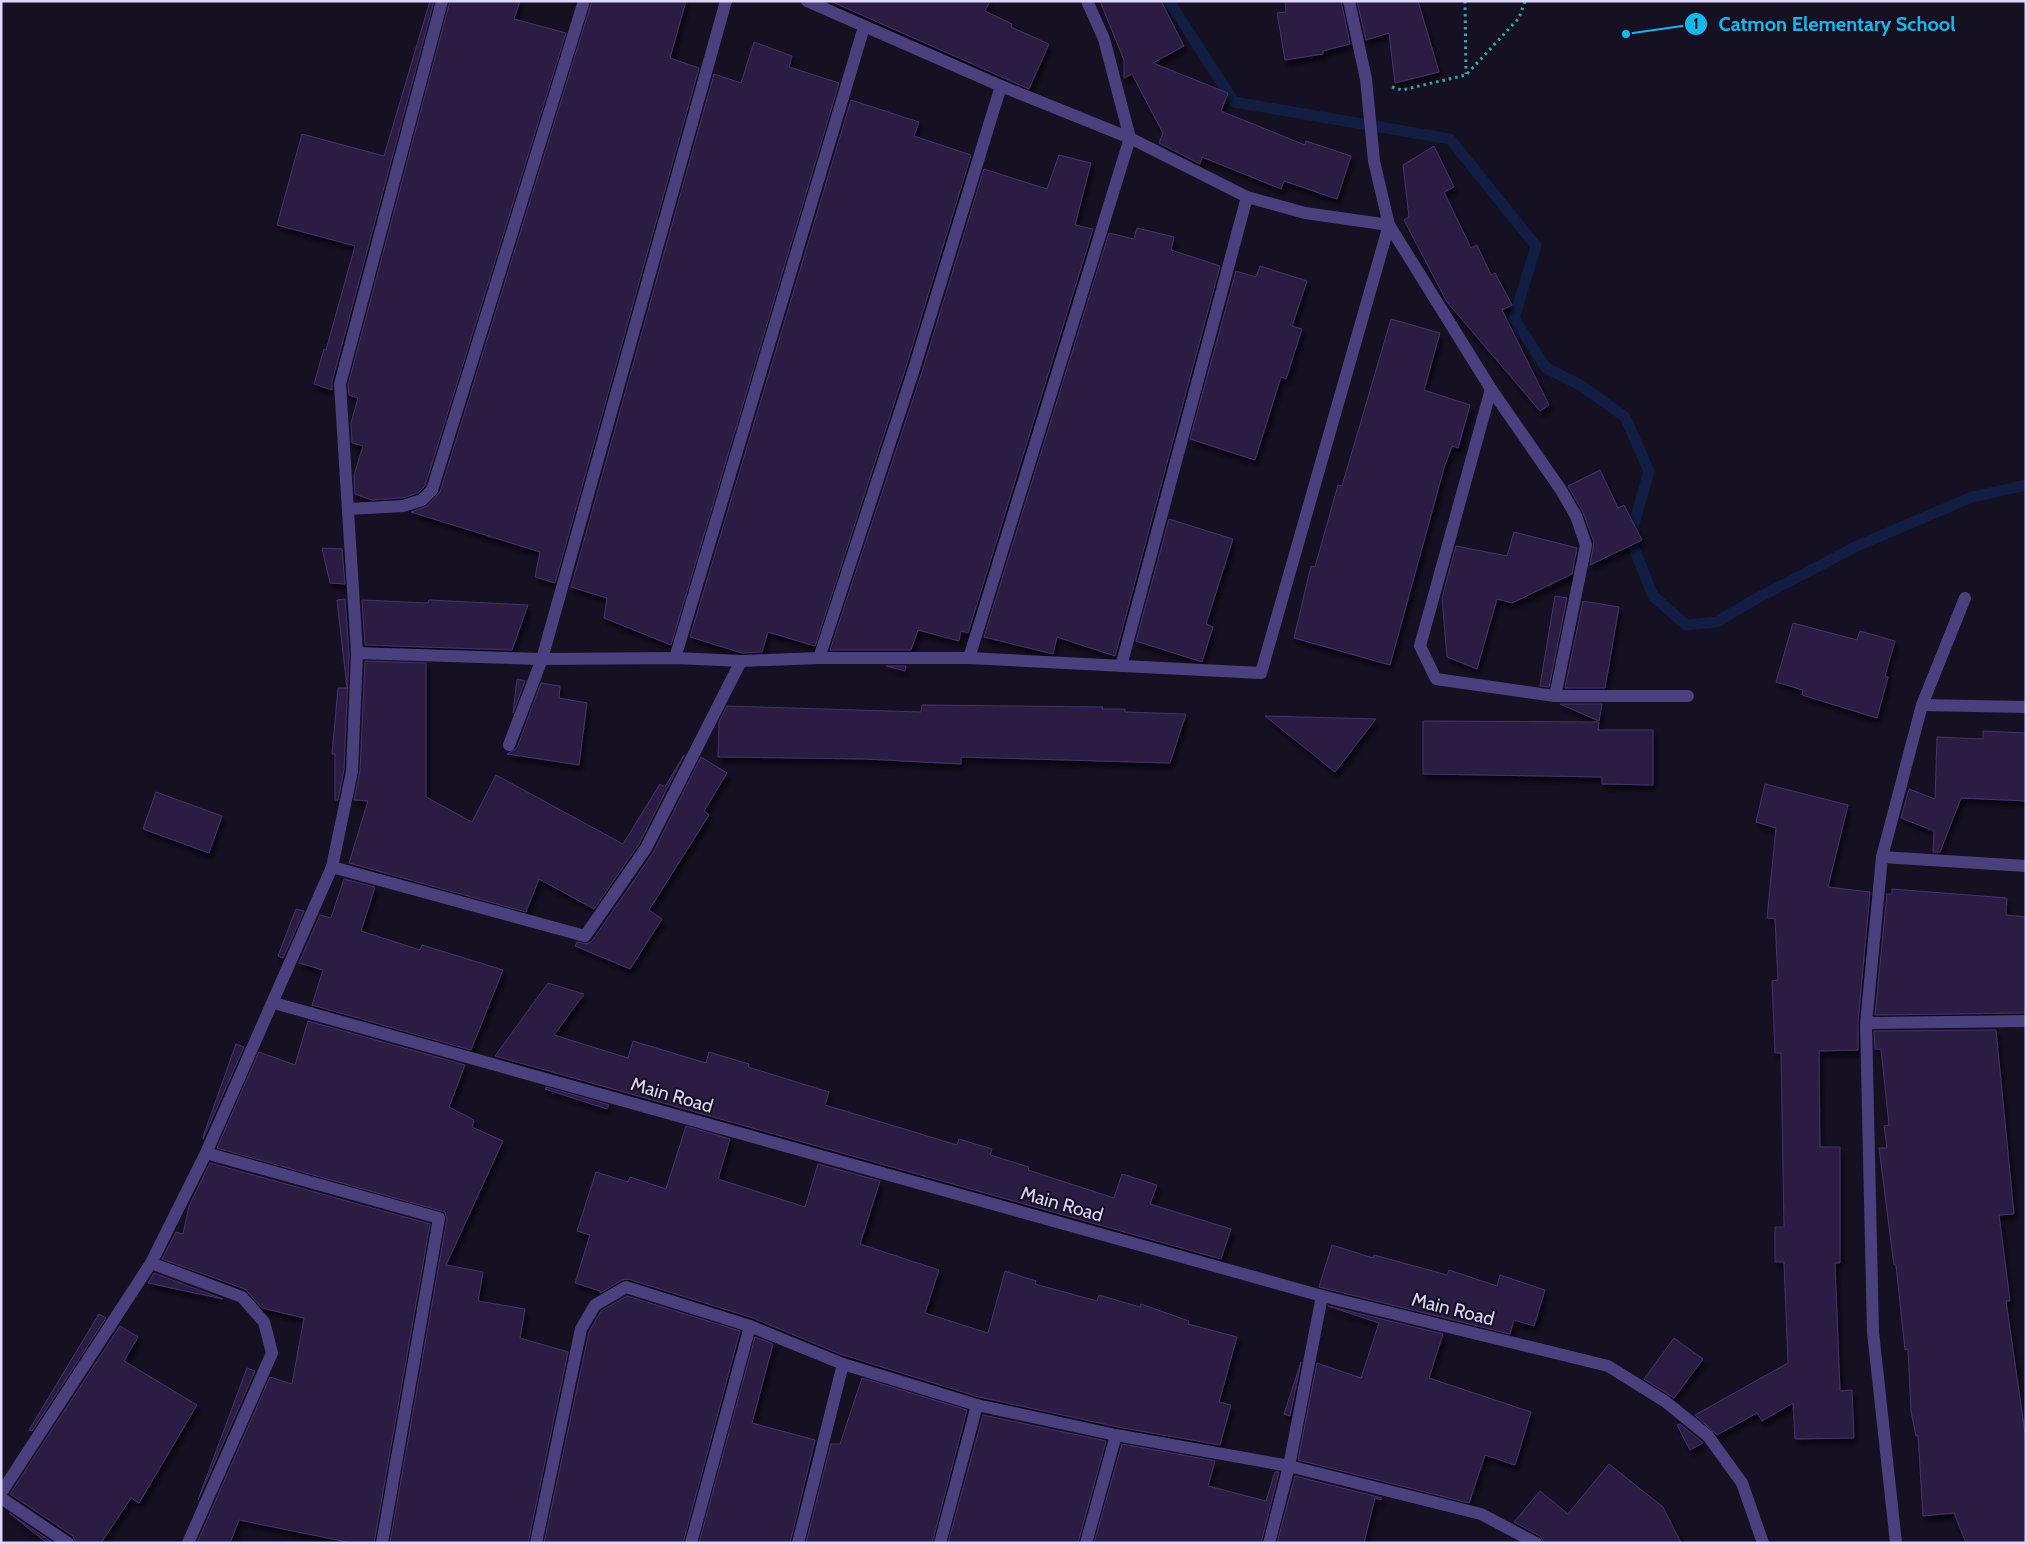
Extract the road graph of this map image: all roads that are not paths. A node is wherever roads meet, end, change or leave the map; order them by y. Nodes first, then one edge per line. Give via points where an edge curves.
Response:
1 (442, 1) edge
2 (584, 1) edge
3 (726, 1) edge
4 (807, 1) edge
5 (1087, 1) edge
6 (1349, 1) edge
7 (864, 27) junction
8 (1001, 86) junction
9 (1130, 138) junction
10 (1247, 197) junction
11 (1389, 225) junction
12 (1491, 389) junction
13 (348, 509) junction
14 (1965, 598) dead end
15 (357, 653) junction
16 (675, 658) junction
17 (819, 658) junction
18 (969, 658) junction
19 (542, 659) junction
20 (741, 661) junction
21 (1121, 666) junction
22 (1555, 696) junction
23 (1688, 696) dead end
24 (1922, 705) junction
25 (2026, 707) edge
26 (509, 745) dead end
27 (1882, 856) junction
28 (2026, 866) edge
29 (332, 867) junction
30 (274, 1003) junction
31 (2026, 1021) edge
32 (1866, 1023) junction
33 (206, 1154) junction
34 (151, 1263) junction
35 (1322, 1296) junction
36 (750, 1326) junction
37 (844, 1364) junction
38 (977, 1405) junction
39 (1116, 1435) junction
40 (1288, 1466) junction
41 (1, 1493) edge
42 (1, 1498) edge
43 (68, 1543) edge
44 (188, 1543) edge
45 (382, 1543) edge
46 (536, 1543) edge
47 (691, 1543) edge
48 (798, 1543) edge
49 (940, 1543) edge
50 (1086, 1543) edge
51 (1269, 1543) edge
52 (1536, 1543) edge
53 (1763, 1543) edge
54 (1896, 1543) edge

1 - 13 street via 340,384
2 - 13 street via 432,490 422,500 403,506
3 - 19 street
4 - 7 street
5 - 9 street via 1104,39
6 - 11 street via 1366,79 1374,161
7 - 8 street
7 - 16 street
8 - 9 street
8 - 17 street via 914,372
9 - 10 street
9 - 18 street
10 - 11 street via 1305,213
10 - 21 street
11 - 12 street
11 - 21 street via 1261,673
12 - 22 street via 1561,490 1576,516 1586,545
12 - 22 street via 1420,646 1436,679
13 - 15 street
14 - 24 street
15 - 19 street
15 - 29 street via 352,772
16 - 19 street
16 - 20 street
17 - 18 street
17 - 20 street
18 - 21 street
19 - 26 street
20 - 29 street via 646,848 584,936
22 - 23 street
24 - 25 street
24 - 27 street
27 - 28 street
27 - 32 street
29 - 30 street
30 - 33 street
30 - 35 street, Main Road
31 - 32 street
32 - 54 street via 1873,1332
33 - 34 street
33 - 45 street via 439,1218
34 - 41 street
34 - 44 street via 242,1298 264,1322 272,1353
35 - 40 street
35 - 53 street, Main Road via 1608,1366 1666,1402 1708,1436 1742,1483
36 - 37 street
36 - 46 street via 626,1287 595,1305 581,1329
36 - 47 street
37 - 38 street
37 - 48 street
38 - 39 street
38 - 49 street
39 - 40 street
39 - 50 street
40 - 51 street
40 - 52 street via 1481,1514
42 - 43 street

